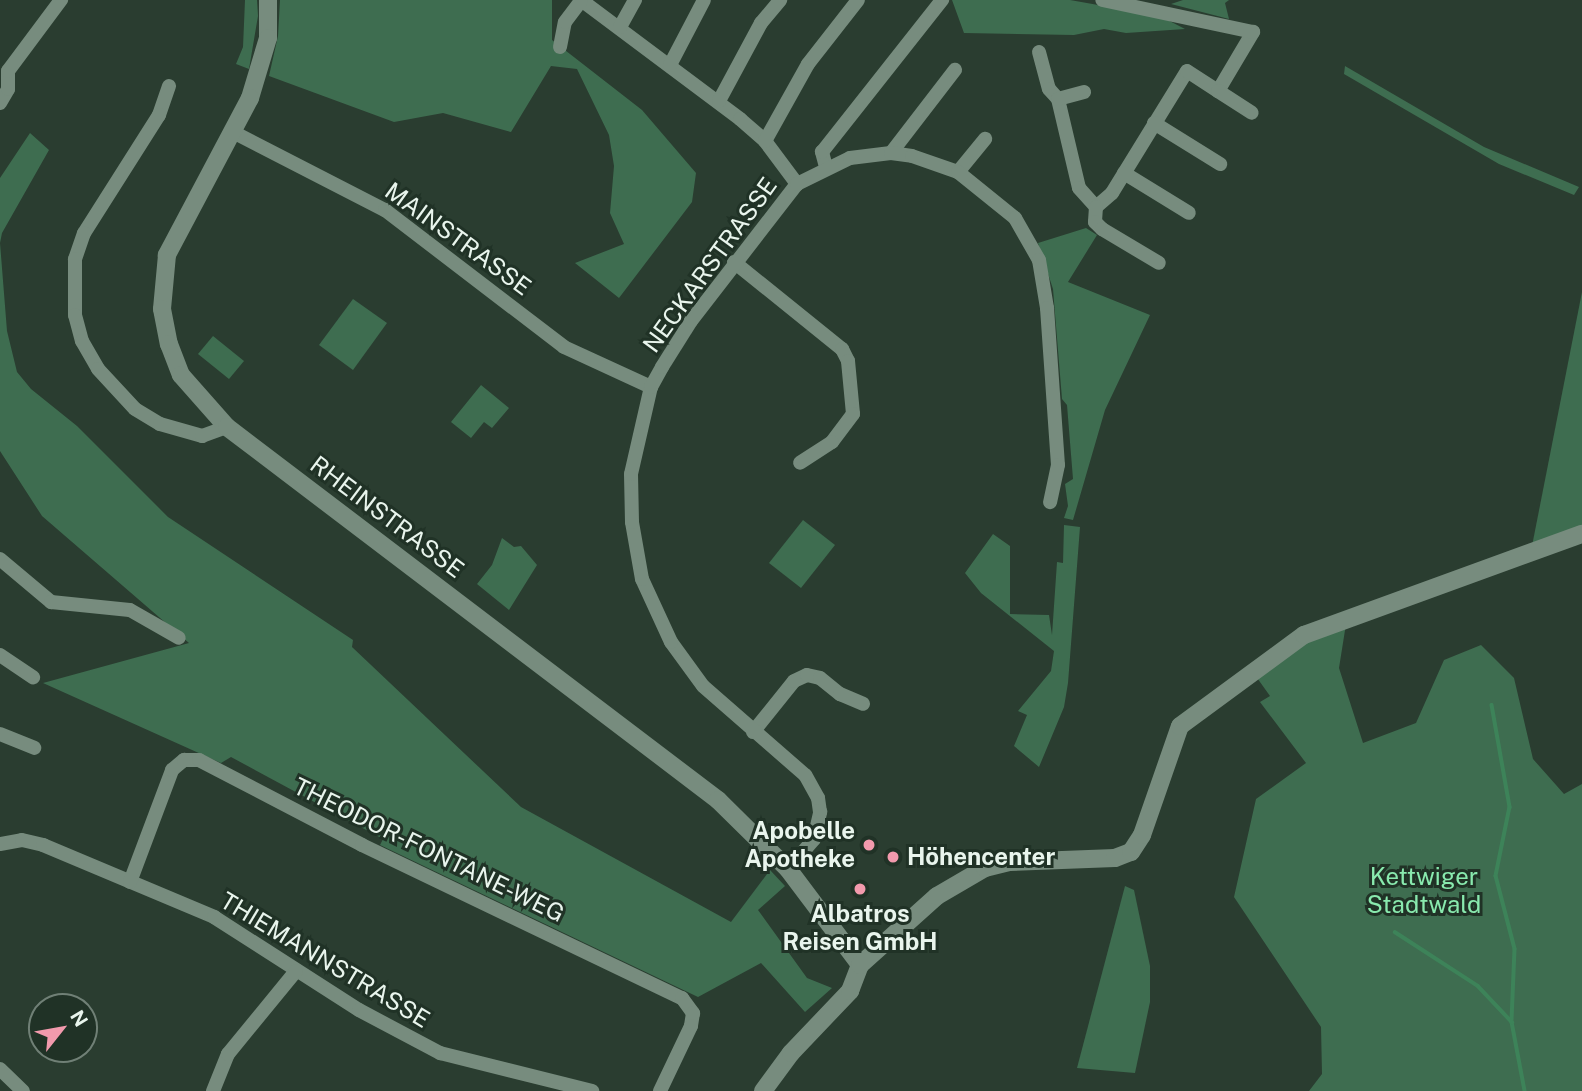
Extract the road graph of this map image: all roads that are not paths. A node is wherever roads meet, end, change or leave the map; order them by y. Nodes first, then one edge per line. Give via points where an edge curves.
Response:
1 (61, 0) edge
2 (268, 0) edge
3 (581, 0) edge
4 (635, 0) edge
5 (704, 0) edge
6 (780, 0) edge
7 (858, 0) edge
8 (942, 0) edge
9 (1102, 0) edge
10 (620, 27) junction
11 (560, 47) dead end
12 (1039, 52) dead end
13 (670, 65) junction
14 (955, 70) dead end
15 (169, 86) dead end
16 (1217, 91) junction
17 (1084, 92) dead end
18 (1058, 99) junction
19 (719, 101) junction
20 (0, 103) edge
21 (1252, 113) dead end
22 (1154, 123) junction
23 (233, 132) junction
24 (985, 139) dead end
25 (765, 141) junction
26 (891, 153) junction
27 (1220, 164) dead end
28 (826, 167) junction
29 (958, 172) junction
30 (1124, 173) junction
31 (797, 184) junction
32 (1096, 208) junction
33 (1189, 213) dead end
34 (734, 262) junction
35 (1159, 263) dead end
36 (651, 387) junction
37 (227, 427) junction
38 (800, 463) dead end
39 (1050, 502) dead end
40 (1582, 534) edge
41 (0, 559) edge
42 (179, 638) dead end
43 (0, 655) edge
44 (33, 677) dead end
45 (863, 704) dead end
46 (753, 732) junction
47 (0, 734) edge
48 (34, 748) dead end
49 (0, 844) edge
50 (788, 869) junction
51 (130, 882) junction
52 (860, 965) junction
53 (296, 971) junction
54 (0, 1069) edge
55 (23, 1091) edge
56 (213, 1091) edge
57 (593, 1091) edge
58 (660, 1091) edge
59 (763, 1091) edge

1 - 20 street via 8,71 8,89
2 - 23 street, RHEINSTRASSE via 268,38 260,70
3 - 10 street
3 - 11 street via 565,22
4 - 10 street
5 - 13 street
6 - 19 street via 761,23
7 - 25 street via 808,64
8 - 28 street via 822,152
9 - 16 street via 1253,32
10 - 13 street
12 - 18 street via 1049,89
13 - 19 street
14 - 26 street
15 - 37 street via 159,115 84,233 75,259 75,315 82,341 98,369 135,409 160,424 202,436
16 - 21 street
16 - 22 street via 1187,71
17 - 18 street
18 - 32 street via 1079,188
19 - 25 street
22 - 27 street
22 - 30 street
23 - 36 street, MAINSTRASSE via 360,196 416,232 564,347
23 - 37 street, RHEINSTRASSE via 177,229 167,255 162,291 164,323 175,362 194,394
24 - 29 street
25 - 31 street
26 - 28 street, NECKARSTRASSE
26 - 29 street, NECKARSTRASSE via 937,162
28 - 31 street, NECKARSTRASSE
29 - 39 street, NECKARSTRASSE via 1015,218 1039,260 1047,308 1058,466
30 - 32 street
30 - 33 street
31 - 34 street, NECKARSTRASSE
32 - 35 street via 1095,222 1102,229
34 - 36 street, NECKARSTRASSE
34 - 38 street via 842,349 848,361 853,414 832,442
36 - 46 street, NECKARSTRASSE via 631,474 632,522 642,579 654,612 688,668
37 - 50 street, RHEINSTRASSE via 718,800
40 - 52 street via 1304,635 1180,726 1142,835 1131,852 1115,858 1039,859 985,868 914,912
41 - 42 street via 51,602 131,610
43 - 44 street
45 - 46 street via 807,675 794,681
46 - 50 street, NECKARSTRASSE via 805,775 818,798 814,839
47 - 48 street
49 - 51 street, THIEMANNSTRASSE via 22,840 43,845
50 - 52 street, RHEINSTRASSE
51 - 53 street, THIEMANNSTRASSE via 214,916
51 - 58 street, THEODOR-FONTANE-WEG via 172,771 184,760 199,760 362,845 682,998 693,1013 691,1026
52 - 59 street via 850,991 791,1053
53 - 56 street via 228,1054
53 - 57 street, THIEMANNSTRASSE via 440,1053
54 - 55 street

